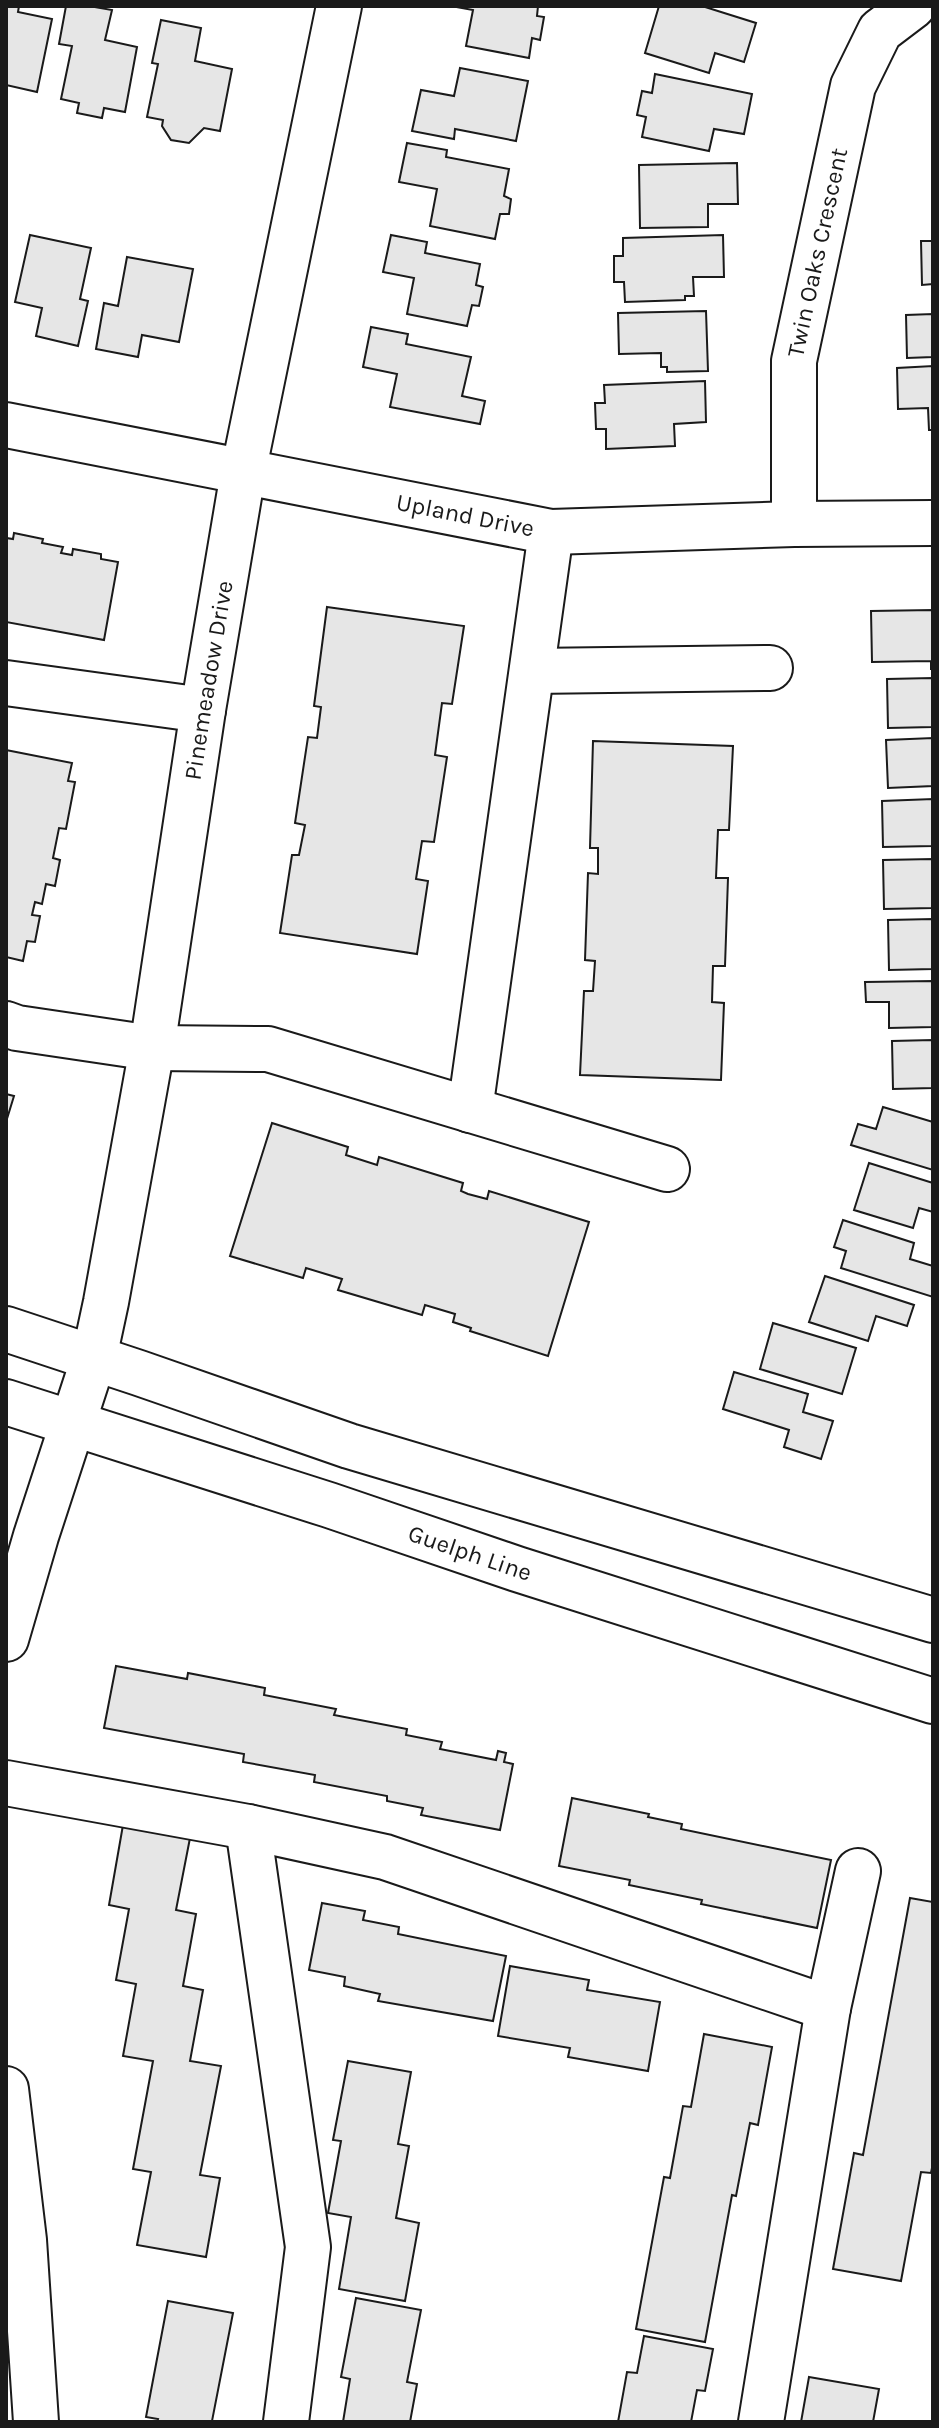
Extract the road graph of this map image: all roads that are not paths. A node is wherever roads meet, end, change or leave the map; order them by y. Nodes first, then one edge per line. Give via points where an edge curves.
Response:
1 (339, 6) edge
2 (913, 6) edge
3 (6, 425) edge
4 (243, 473) junction
5 (933, 523) edge
6 (794, 524) junction
7 (551, 532) junction
8 (770, 668) dead end
9 (532, 671) junction
10 (6, 683) edge
11 (203, 710) junction
12 (6, 1024) edge
13 (152, 1048) junction
14 (470, 1110) junction
15 (667, 1169) dead end
16 (6, 1329) edge
17 (94, 1358) junction
18 (6, 1402) edge
19 (73, 1424) junction
20 (933, 1620) edge
21 (6, 1639) edge
22 (933, 1701) edge
23 (6, 1783) edge
24 (248, 1827) junction
25 (858, 1871) dead end
26 (828, 2008) junction
27 (6, 2089) edge
28 (36, 2422) edge
29 (286, 2422) edge
30 (761, 2422) edge

1 - 4 street, Pinemeadow Drive
2 - 6 street, Twin Oaks Crescent via 880,31 853,86 794,361
3 - 4 street, Upland Drive
4 - 7 street, Upland Drive
4 - 11 street, Pinemeadow Drive
5 - 6 street, Upland Drive
6 - 7 street, Upland Drive
7 - 9 street
8 - 9 street
9 - 14 street
10 - 11 street
11 - 13 street, Pinemeadow Drive
12 - 13 street
13 - 14 street via 268,1049
13 - 17 street, Pinemeadow Drive
14 - 15 street
16 - 17 street
17 - 19 street, Pinemeadow Drive
17 - 20 street via 349,1446
18 - 19 street, Guelph Line
19 - 21 street, Pinemeadow Drive
19 - 22 street, Guelph Line
23 - 24 street
24 - 26 street via 385,1857
24 - 29 street via 308,2247
25 - 26 street
26 - 30 street
27 - 28 street via 24,2240

